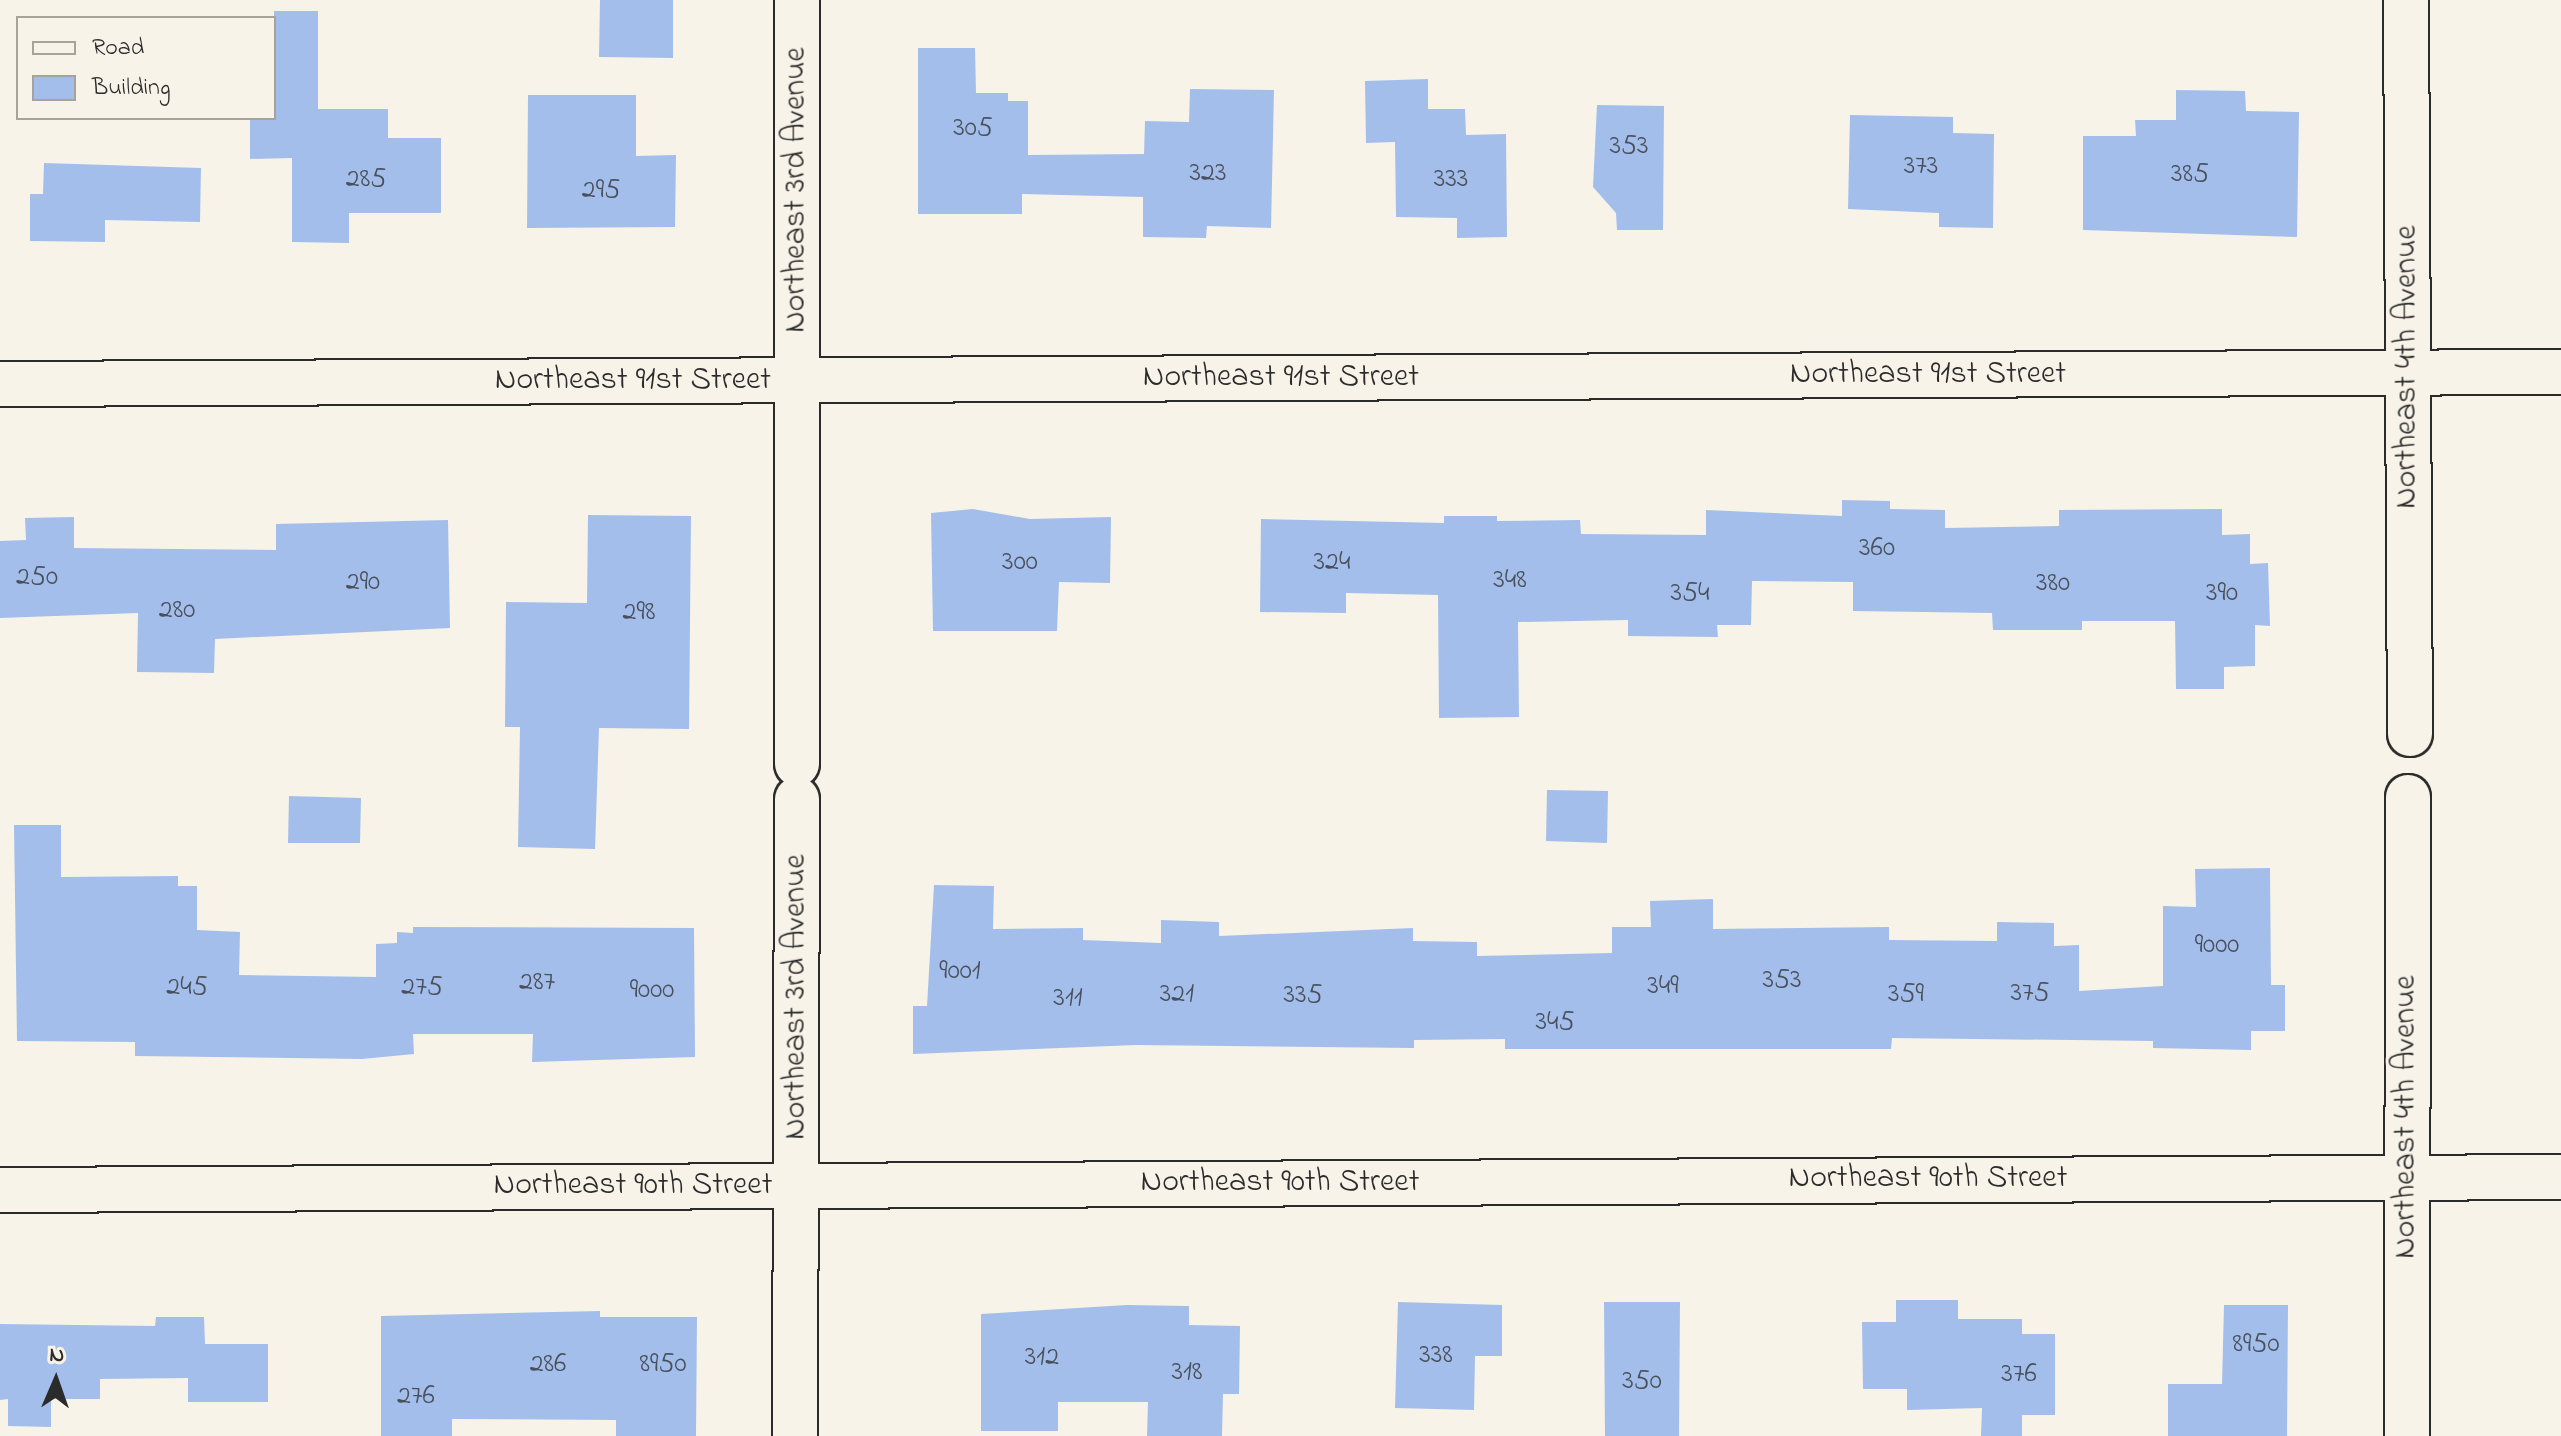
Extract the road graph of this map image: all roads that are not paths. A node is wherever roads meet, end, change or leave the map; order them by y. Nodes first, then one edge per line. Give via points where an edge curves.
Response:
1 (797, 0) edge
2 (2406, 0) edge
3 (2561, 372) edge
4 (2409, 373) junction
5 (797, 380) junction
6 (0, 384) edge
7 (2410, 734) dead end
8 (2408, 797) dead end
9 (2407, 1177) junction
10 (2561, 1177) edge
11 (797, 1185) junction
12 (0, 1190) edge
13 (795, 1436) edge
14 (2407, 1436) edge

1 - 5 street, Northeast 3rd Avenue
2 - 4 street, Northeast 4th Avenue
3 - 4 street, Northeast 91st Street
4 - 5 street, Northeast 91st Street
4 - 7 street, Northeast 4th Avenue
5 - 6 street, Northeast 91st Street
5 - 11 street, Northeast 3rd Avenue
8 - 9 street, Northeast 4th Avenue
9 - 10 street, Northeast 90th Street
9 - 11 street, Northeast 90th Street
9 - 14 street, Northeast 4th Avenue
11 - 12 street, Northeast 90th Street
11 - 13 street, Northeast 3rd Avenue

